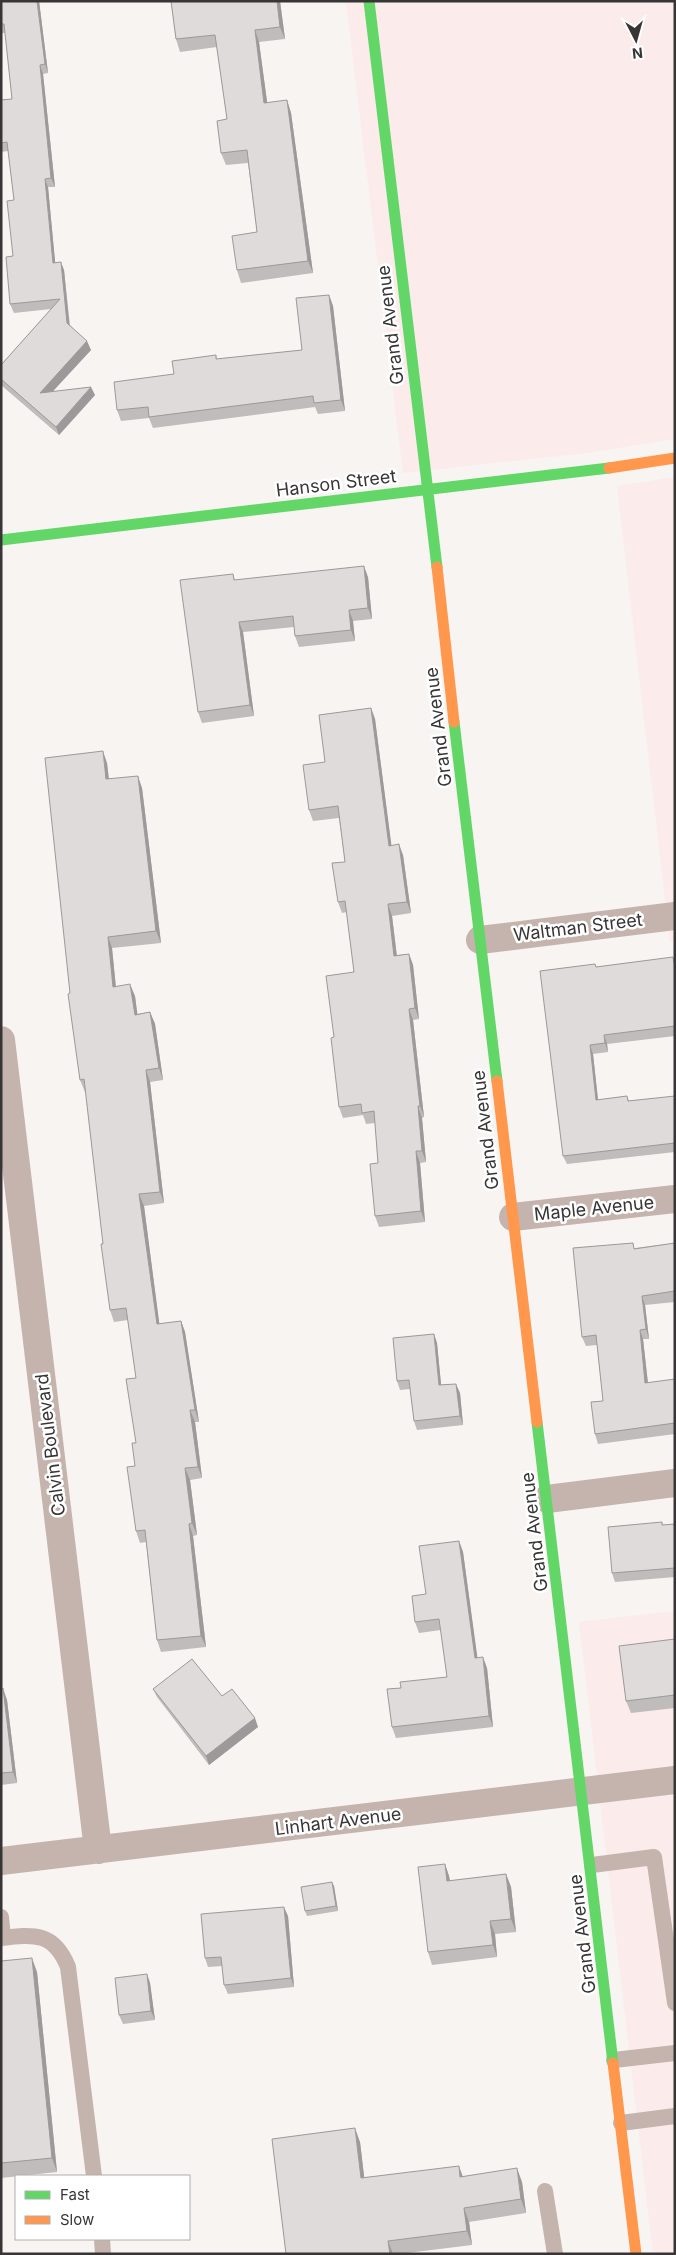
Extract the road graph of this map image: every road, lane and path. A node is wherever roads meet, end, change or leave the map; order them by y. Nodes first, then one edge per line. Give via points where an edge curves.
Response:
1 (369, 1) edge
2 (675, 458) edge
3 (429, 489) junction
4 (1, 540) edge
5 (675, 916) edge
6 (480, 940) junction
7 (1, 1040) edge
8 (675, 1199) edge
9 (513, 1217) junction
10 (675, 1483) edge
11 (548, 1499) junction
12 (675, 1780) edge
13 (583, 1792) junction
14 (98, 1850) junction
15 (1, 1861) edge
16 (592, 1865) junction
17 (1, 1917) edge
18 (2, 1938) edge
19 (675, 2003) edge
20 (675, 2053) edge
21 (614, 2060) junction
22 (675, 2116) edge
23 (621, 2123) junction
24 (94, 2175) edge
25 (546, 2191) dead end
26 (102, 2240) edge
27 (103, 2254) edge
28 (554, 2254) edge
29 (636, 2254) edge

1 - 3 street, Grand Avenue
2 - 3 street, Hanson Street
3 - 4 street, Hanson Street
3 - 6 street, Grand Avenue
5 - 6 street, Waltman Street
6 - 9 street, Grand Avenue
7 - 14 street, Calvin Boulevard
8 - 9 street, Maple Avenue
9 - 11 street, Grand Avenue
10 - 11 street
11 - 13 street, Grand Avenue
12 - 13 street, Linhart Avenue
13 - 14 street, Linhart Avenue
13 - 16 street, Grand Avenue
14 - 15 street, Linhart Avenue
16 - 19 lane via 654,1857
16 - 21 street, Grand Avenue
17 - 18 lane
18 - 24 lane via 32,1935 48,1940 62,1950 68,1967
20 - 21 lane
21 - 23 street, Grand Avenue
22 - 23 lane
23 - 29 street, Grand Avenue
25 - 28 lane
26 - 27 lane

